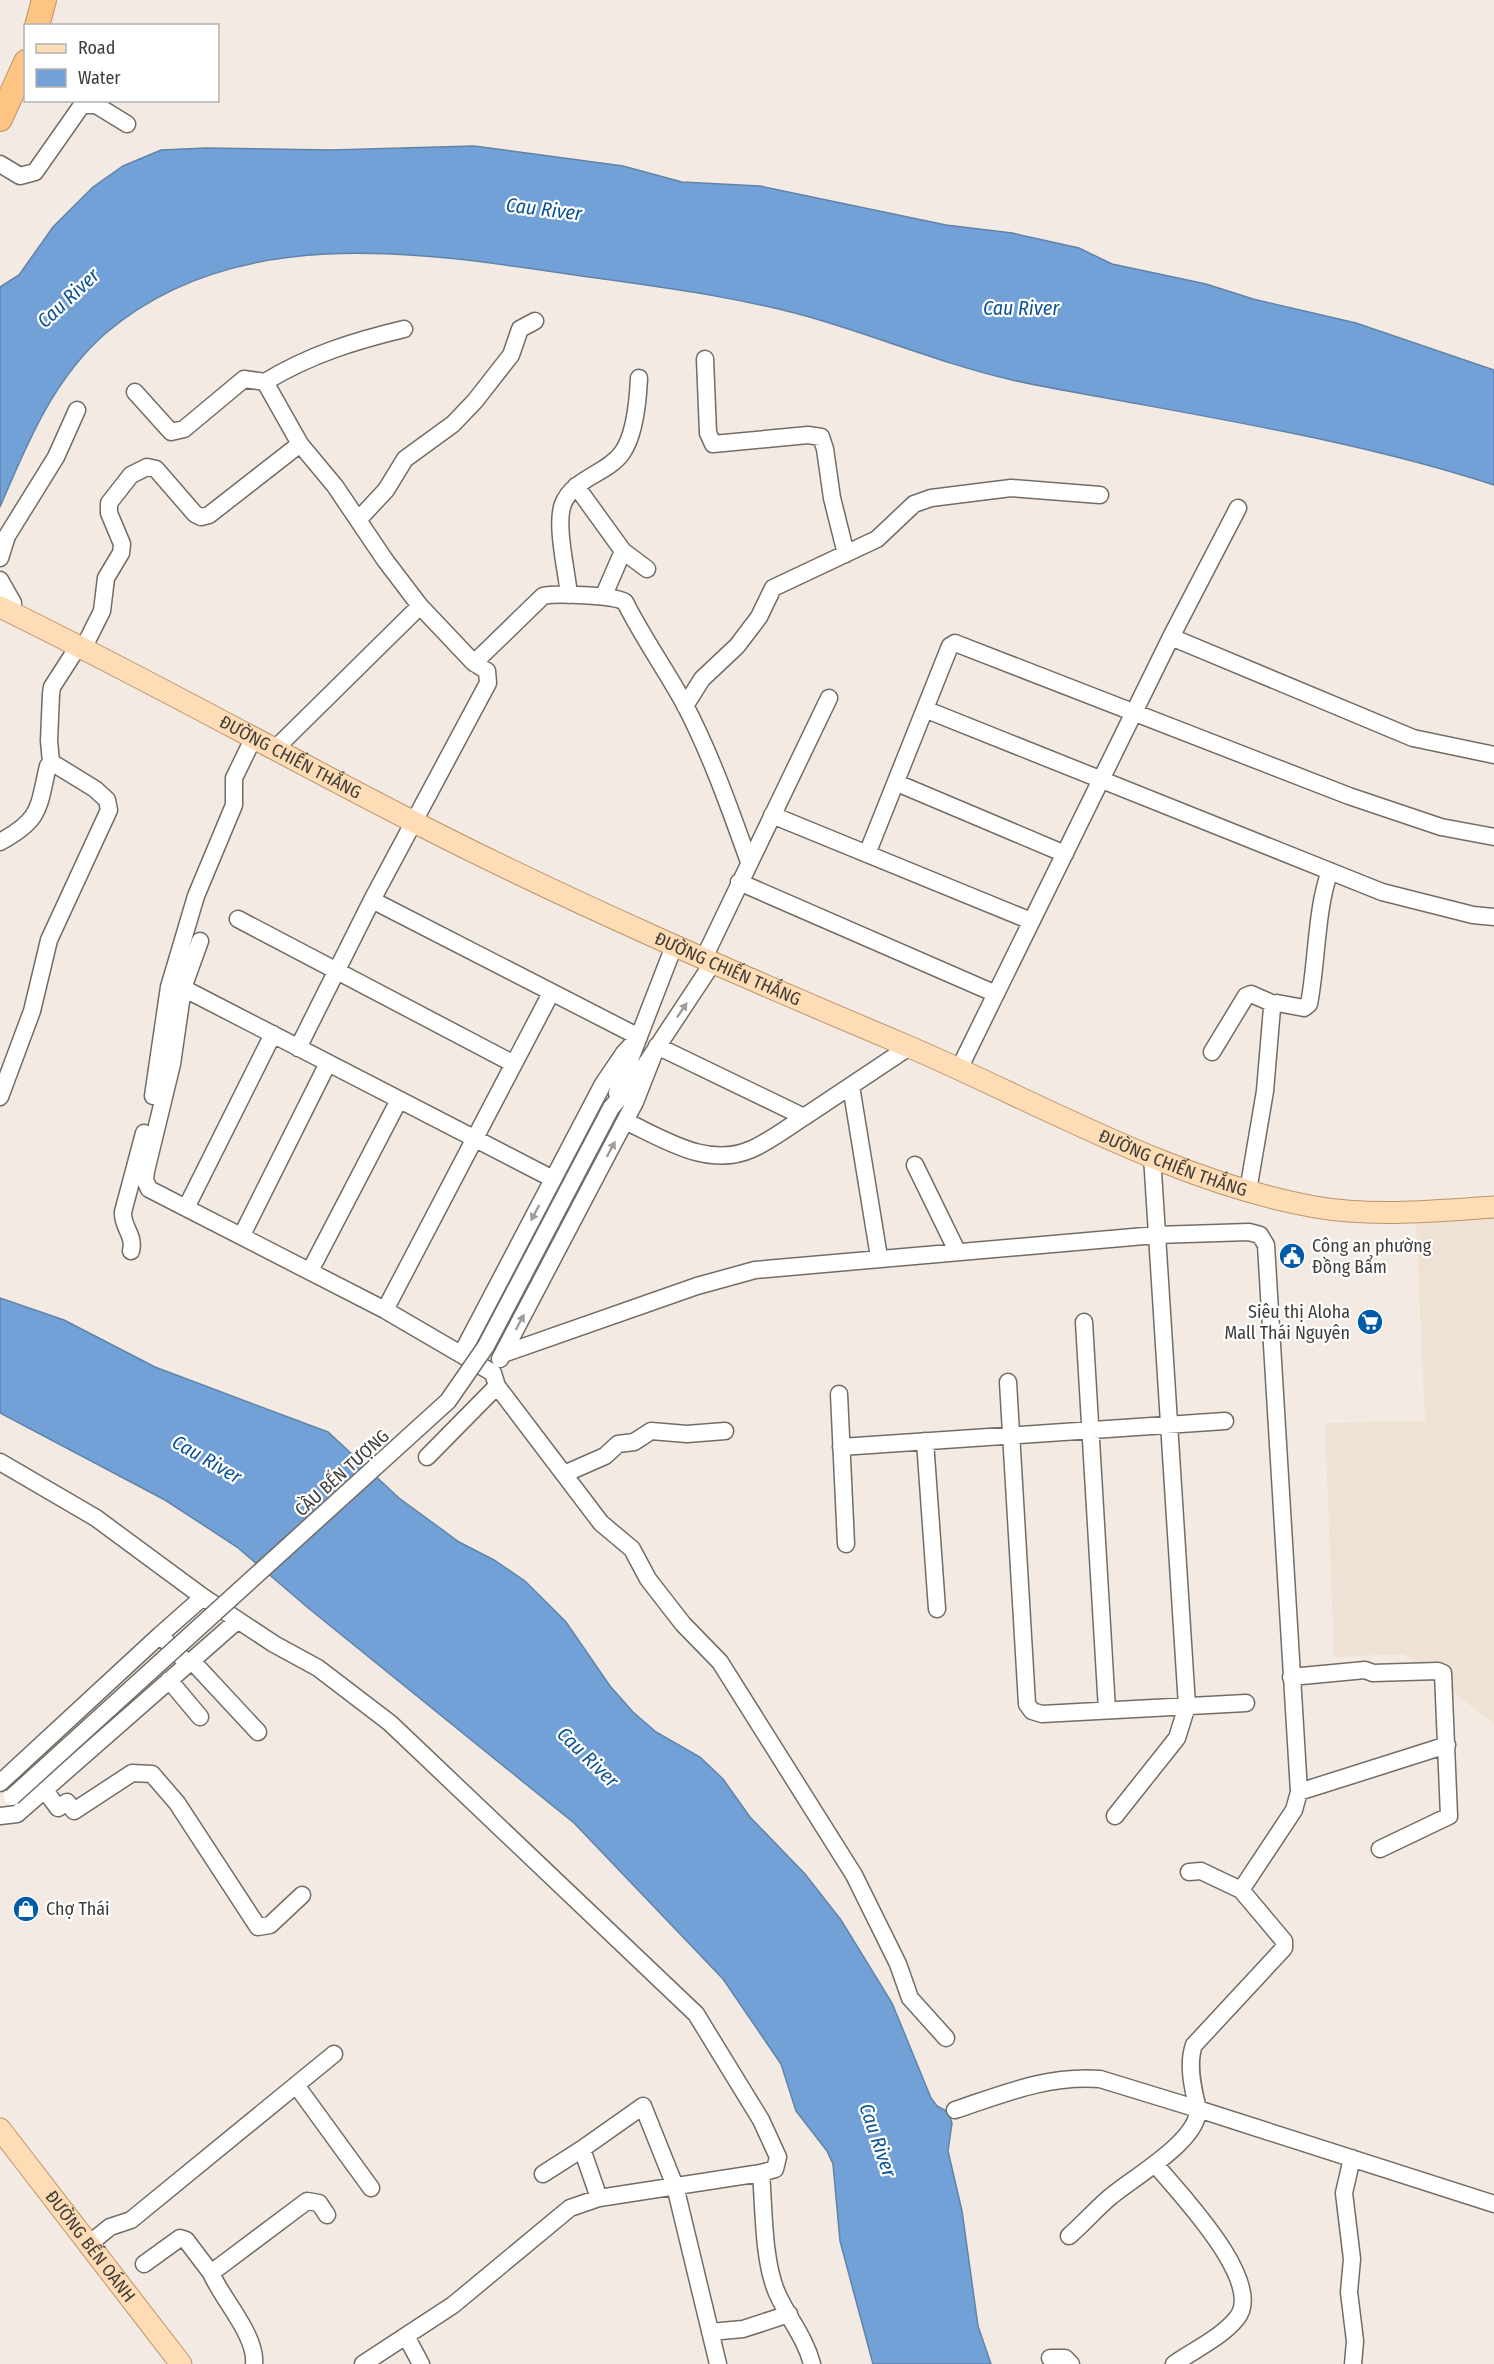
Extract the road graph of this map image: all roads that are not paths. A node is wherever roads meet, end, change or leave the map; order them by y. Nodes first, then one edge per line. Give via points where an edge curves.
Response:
1 (44, 0) edge
2 (38, 24) edge
3 (24, 66) edge
4 (0, 119) edge
5 (127, 124) dead end
6 (0, 164) edge
7 (535, 321) dead end
8 (404, 329) dead end
9 (705, 359) dead end
10 (639, 378) dead end
11 (265, 382) junction
12 (135, 392) dead end
13 (77, 410) dead end
14 (300, 444) junction
15 (576, 486) junction
16 (1100, 495) dead end
17 (1238, 508) dead end
18 (358, 519) junction
19 (623, 551) junction
20 (846, 555) junction
21 (0, 558) edge
22 (647, 569) dead end
23 (0, 580) edge
24 (569, 595) junction
25 (604, 595) junction
26 (420, 606) junction
27 (5, 610) edge
28 (1171, 637) junction
29 (82, 646) junction
30 (474, 663) junction
31 (829, 698) dead end
32 (685, 706) junction
33 (927, 710) junction
34 (1134, 711) junction
35 (254, 737) junction
36 (276, 748) junction
37 (1494, 755) edge
38 (51, 762) junction
39 (1102, 779) junction
40 (897, 783) junction
41 (772, 815) junction
42 (416, 823) junction
43 (1494, 837) edge
44 (0, 842) edge
45 (867, 854) junction
46 (1065, 854) junction
47 (749, 862) junction
48 (1330, 871) junction
49 (739, 882) junction
50 (372, 900) junction
51 (1494, 917) edge
52 (238, 919) dead end
53 (1032, 921) junction
54 (200, 942) dead end
55 (674, 946) junction
56 (707, 962) junction
57 (336, 972) junction
58 (183, 988) junction
59 (551, 993) junction
60 (996, 994) junction
61 (1274, 1004) junction
62 (273, 1035) junction
63 (639, 1037) junction
64 (657, 1046) junction
65 (909, 1047) junction
66 (298, 1048) junction
67 (1212, 1052) dead end
68 (328, 1063) junction
69 (514, 1064) junction
70 (959, 1069) junction
71 (851, 1086) junction
72 (0, 1097) edge
73 (399, 1100) junction
74 (611, 1108) junction
75 (804, 1117) junction
76 (625, 1121) junction
77 (475, 1139) junction
78 (1152, 1156) junction
79 (915, 1165) dead end
80 (553, 1179) junction
81 (1248, 1191) junction
82 (187, 1206) junction
83 (1494, 1207) edge
84 (242, 1235) junction
85 (1156, 1235) junction
86 (131, 1251) dead end
87 (957, 1251) junction
88 (879, 1257) junction
89 (310, 1270) junction
90 (385, 1310) junction
91 (1084, 1322) dead end
92 (462, 1353) junction
93 (503, 1354) junction
94 (495, 1380) junction
95 (1008, 1382) dead end
96 (838, 1394) dead end
97 (1225, 1421) dead end
98 (1169, 1424) junction
99 (1090, 1429) junction
100 (725, 1431) dead end
101 (1011, 1435) junction
102 (925, 1441) junction
103 (842, 1447) junction
104 (427, 1458) dead end
105 (0, 1462) edge
106 (564, 1474) junction
107 (846, 1544) dead end
108 (203, 1597) junction
109 (937, 1609) dead end
110 (238, 1620) junction
111 (160, 1635) junction
112 (190, 1662) junction
113 (1290, 1677) junction
114 (169, 1680) junction
115 (1246, 1703) dead end
116 (1186, 1706) junction
117 (1107, 1710) junction
118 (200, 1717) dead end
119 (258, 1732) dead end
120 (1447, 1745) junction
121 (0, 1783) edge
122 (44, 1790) junction
123 (1299, 1792) junction
124 (6, 1802) edge
125 (0, 1816) edge
126 (1116, 1816) dead end
127 (1380, 1849) dead end
128 (1189, 1872) dead end
129 (1241, 1890) junction
130 (302, 1895) dead end
131 (946, 2038) dead end
132 (334, 2054) dead end
133 (296, 2085) junction
134 (1198, 2109) junction
135 (955, 2110) dead end
136 (0, 2130) edge
137 (582, 2149) junction
138 (1352, 2158) junction
139 (1155, 2164) junction
140 (760, 2173) junction
141 (543, 2174) dead end
142 (675, 2186) junction
143 (371, 2188) dead end
144 (599, 2198) junction
145 (1494, 2204) edge
146 (327, 2215) dead end
147 (1069, 2236) dead end
148 (88, 2244) junction
149 (144, 2264) dead end
150 (211, 2273) junction
151 (789, 2314) junction
152 (710, 2332) junction
153 (406, 2336) junction
154 (1050, 2358) dead end
155 (178, 2363) edge
156 (254, 2364) edge
157 (363, 2364) edge
158 (420, 2364) edge
159 (718, 2364) edge
160 (812, 2364) edge
161 (1071, 2364) edge
162 (1174, 2364) edge
163 (1353, 2364) edge

1 - 2 highway
3 - 4 highway
5 - 6 street via 96,105 82,105 35,172 20,176
7 - 18 street via 520,330 510,355 475,401 453,424 405,459 386,490
8 - 11 street via 308,357
9 - 20 street via 708,433 713,444 820,437
10 - 15 street via 635,418 622,453
11 - 12 street via 244,379 184,429 171,432
11 - 14 street
13 - 21 street via 52,465 7,536
14 - 18 street
14 - 29 street via 209,515 201,517 156,469 147,467 131,475 110,503 109,513 122,544 121,553 106,578 102,611
15 - 19 street
15 - 24 street via 563,504 560,518
16 - 20 street via 1011,488 922,500 884,534
17 - 28 street
18 - 26 street
19 - 22 street
19 - 25 street
20 - 32 street via 773,588 759,617 737,646 702,679
23 - 27 street via 14,603
24 - 25 street
24 - 30 street via 543,596
25 - 32 street via 624,602
26 - 30 street
26 - 36 street
27 - 29 main road, ĐƯỜNG CHIẾN THẮNG
28 - 34 street
28 - 37 street via 1413,738
29 - 35 main road, ĐƯỜNG CHIẾN THẮNG
29 - 38 street via 51,694
30 - 42 street via 487,671 488,684
31 - 41 street
32 - 47 street via 732,810
33 - 34 street via 950,646 955,642
33 - 39 street
33 - 40 street
34 - 39 street
34 - 43 street via 1350,796 1441,827
35 - 36 main road, ĐƯỜNG CHIẾN THẮNG
35 - 86 street via 234,778 234,805 196,896 169,987 154,1093 123,1212 132,1237
36 - 42 main road, ĐƯỜNG CHIẾN THẮNG
38 - 44 street via 39,808
38 - 72 street via 95,789 107,800 109,810 49,940 32,1011
39 - 46 street
39 - 48 street
40 - 45 street
40 - 46 street
41 - 45 street
41 - 47 street
42 - 50 street
42 - 55 main road, ĐƯỜNG CHIẾN THẮNG
45 - 53 street
46 - 53 street
47 - 49 street
48 - 51 street via 1382,892
48 - 61 street via 1321,902 1309,1004 1304,1008
49 - 56 street
49 - 60 street
50 - 57 street
50 - 59 street
52 - 57 street
53 - 60 street
54 - 58 street
55 - 56 main road, ĐƯỜNG CHIẾN THẮNG
55 - 63 street
64 -> 56 street
56 - 65 main road, ĐƯỜNG CHIẾN THẮNG
57 - 66 street
57 - 69 street
58 - 62 street
58 - 82 street via 172,1064 145,1180 158,1196
59 - 63 street
59 - 69 street
60 - 70 street
61 - 67 street via 1258,995 1246,996
61 - 81 street
62 - 66 street
62 - 82 street
63 - 74 street
63 - 80 street via 603,1084
64 - 74 street
64 - 75 street
64 - 76 street
65 - 70 main road, ĐƯỜNG CHIẾN THẮNG
65 - 71 street
66 - 68 street
68 - 73 street
68 - 84 street
69 - 77 street
70 - 78 main road, ĐƯỜNG CHIẾN THẮNG
71 - 75 street
71 - 88 street
73 - 77 street
73 - 89 street
74 - 124 street, CẦU BẾN TƯỢNG, bridge via 478,1361 448,1401
75 - 76 street via 751,1150 712,1156 697,1154
93 -> 76 street
77 - 80 street
77 - 90 street
78 - 81 main road, ĐƯỜNG CHIẾN THẮNG
78 - 85 street
79 - 87 street
80 -> 92 street
81 - 83 main road, ĐƯỜNG CHIẾN THẮNG via 1317,1207 1375,1212
82 - 84 street
84 - 89 street
85 - 87 street
85 - 98 street
85 - 113 street via 1249,1232 1260,1235 1266,1245
87 - 88 street
88 - 93 street via 755,1270 697,1286
89 - 90 street
90 - 92 street
91 - 99 street
92 - 94 street
93 - 94 street
94 - 104 street
94 - 106 street
95 - 101 street
96 - 103 street
97 - 98 street
98 - 99 street
98 - 116 street
99 - 101 street
99 - 117 street
100 - 106 street via 651,1431
101 - 102 street
101 - 117 street via 1027,1704 1032,1711 1042,1714
102 - 103 street
102 - 109 street
103 - 107 street
105 - 108 street via 96,1518
106 - 131 street via 600,1523 632,1549 683,1624 720,1662 854,1875 910,1998
108 - 110 street
108 - 111 street
110 - 112 street
110 - 140 street via 318,1668 390,1723 676,1993 702,2024 770,2138 778,2163 776,2169
111 - 112 street
111 - 121 street
112 - 114 street
112 - 119 street
113 - 120 street via 1365,1670 1438,1671 1444,1678
113 - 123 street
114 - 118 street
114 - 122 street
115 - 116 street
116 - 117 street
116 - 126 street via 1177,1738
120 - 123 street
120 - 127 street via 1449,1816
122 - 125 street via 17,1814
122 - 130 street via 58,1808 67,1802 74,1811 132,1773 152,1774 177,1803 258,1927 270,1925
123 - 129 street via 1294,1810
128 - 129 street via 1201,1871
129 - 134 street via 1285,1944 1194,2045 1191,2059
132 - 133 street
133 - 143 street
133 - 148 street via 131,2220 110,2227
134 - 135 street via 1100,2079 1084,2078 1042,2081
134 - 138 street
134 - 139 street via 1197,2122 1190,2132
136 - 148 main road, ĐƯỜNG BẾN OÁNH
137 - 141 street
137 - 142 street via 643,2106
137 - 144 street
138 - 145 street
138 - 163 street via 1344,2193 1352,2259 1349,2292 1355,2341
139 - 147 street
139 - 162 street via 1223,2248 1234,2269 1243,2304 1237,2318
140 - 142 street
140 - 151 street via 771,2268 776,2291
142 - 144 street
142 - 152 street
144 - 153 street via 570,2208 453,2305
146 - 150 street via 319,2204 307,2201
148 - 155 main road, ĐƯỜNG BẾN OÁNH
149 - 150 street via 180,2238 186,2240
150 - 156 street via 247,2336
151 - 152 street via 743,2329
151 - 160 street via 808,2346
152 - 159 street
153 - 157 street
153 - 158 street
154 - 161 street via 1065,2358

